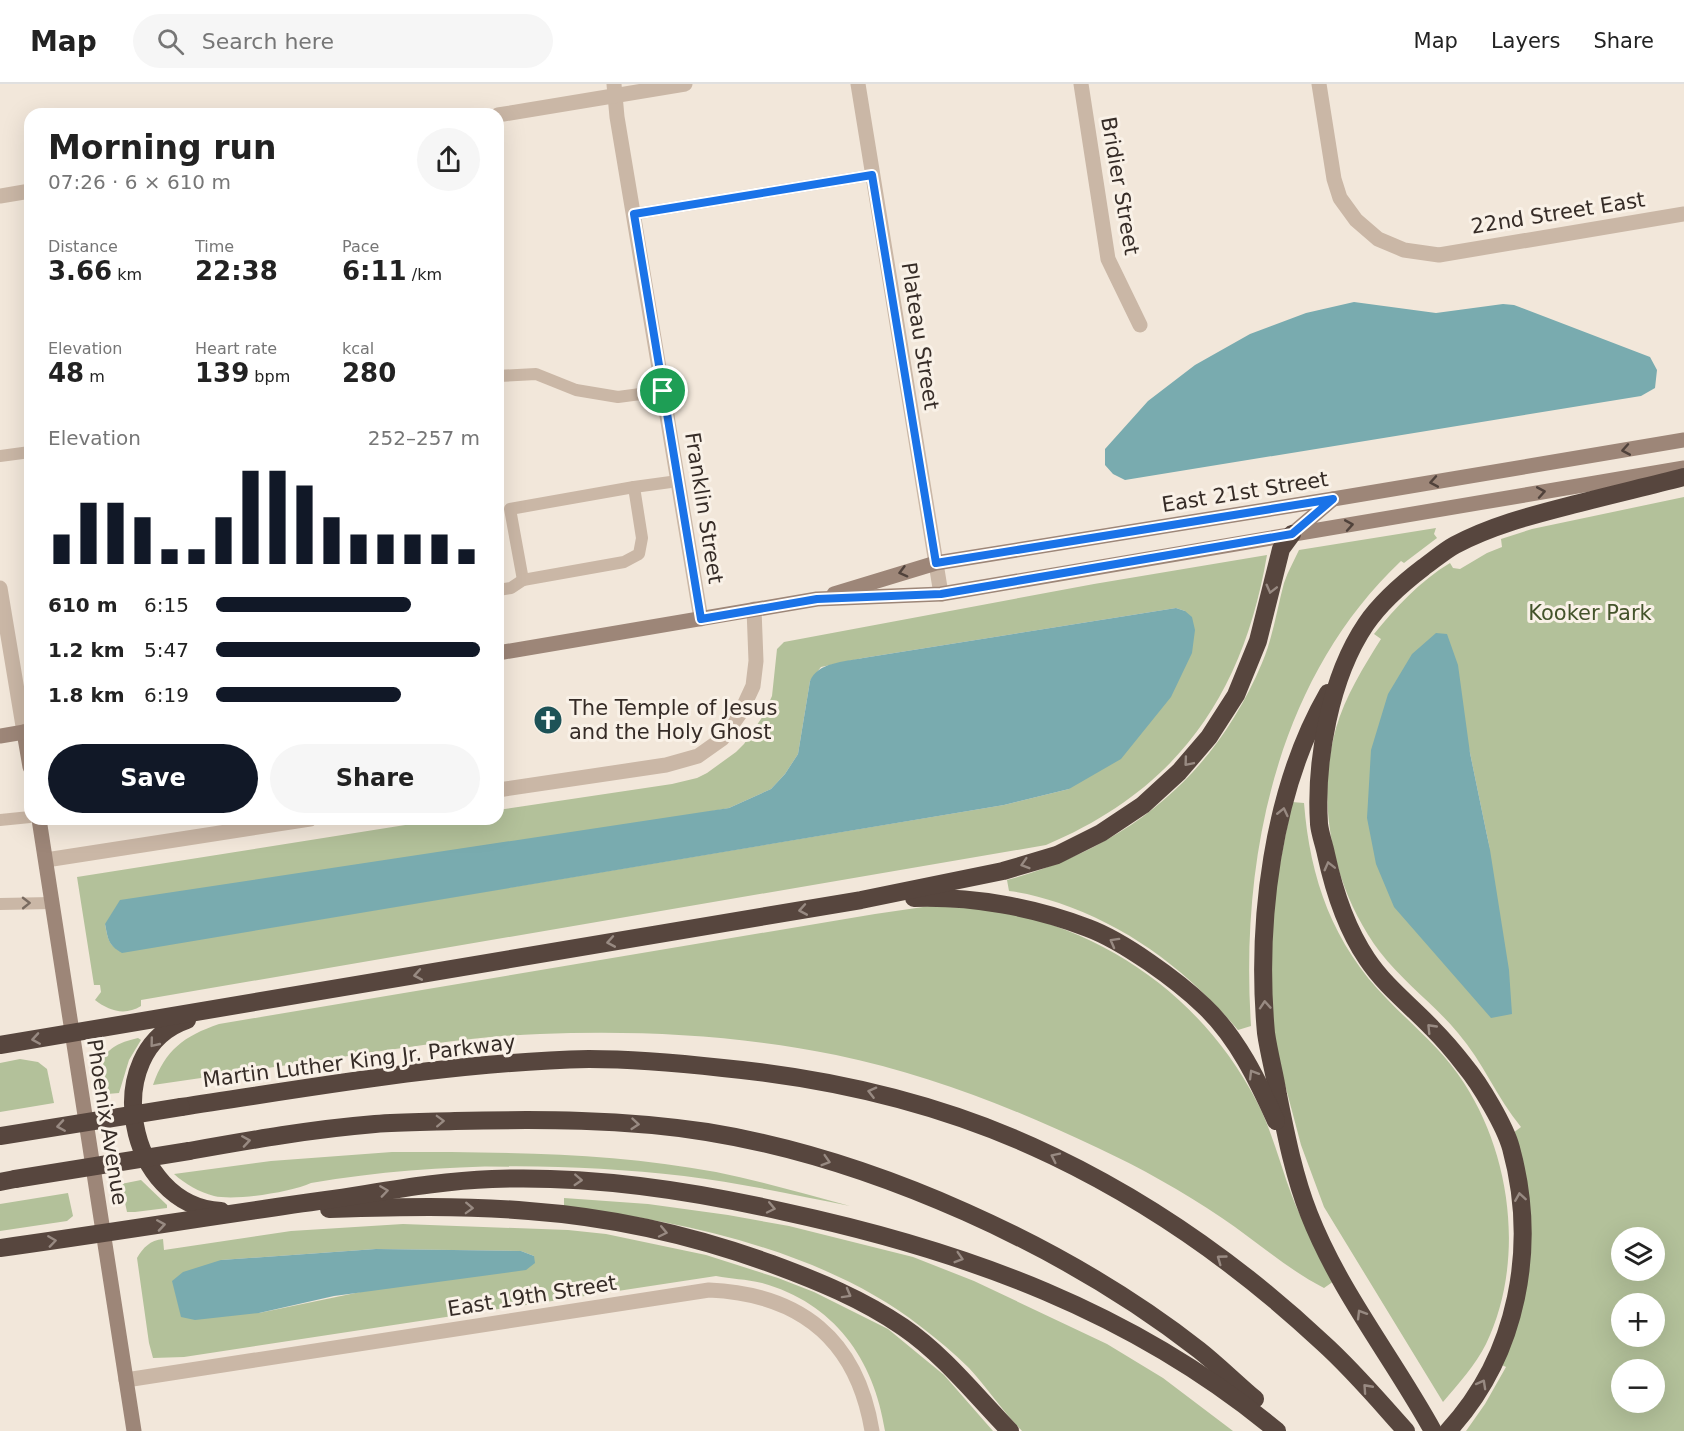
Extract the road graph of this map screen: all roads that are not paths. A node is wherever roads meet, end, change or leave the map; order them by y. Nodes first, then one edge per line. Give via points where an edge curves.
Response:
1 (685, 84) edge
2 (858, 84) edge
3 (1081, 84) edge
4 (1319, 84) edge
5 (615, 90) edge
6 (504, 114) edge
7 (872, 175) junction
8 (24, 192) edge
9 (0, 196) edge
10 (634, 214) junction
11 (1684, 214) edge
12 (1140, 325) dead end
13 (504, 376) edge
14 (663, 391) junction
15 (1684, 440) edge
16 (24, 453) edge
17 (0, 456) edge
18 (1684, 468) edge
19 (1684, 477) edge
20 (678, 481) junction
21 (634, 487) junction
22 (1333, 499) junction
23 (1292, 534) junction
24 (936, 563) junction
25 (523, 580) junction
26 (0, 588) edge
27 (504, 589) edge
28 (941, 594) junction
29 (817, 599) junction
30 (754, 609) junction
31 (701, 619) junction
32 (504, 652) edge
33 (1342, 670) junction
34 (24, 716) edge
35 (24, 732) edge
36 (0, 736) edge
37 (504, 789) edge
38 (24, 818) edge
39 (0, 820) edge
40 (40, 825) edge
41 (271, 825) edge
42 (46, 860) junction
43 (861, 900) junction
44 (52, 903) junction
45 (0, 904) edge
46 (223, 1008) junction
47 (72, 1033) junction
48 (0, 1045) edge
49 (0, 1136) edge
50 (1288, 1145) junction
51 (8, 1180) edge
52 (243, 1212) junction
53 (103, 1234) junction
54 (0, 1248) edge
55 (126, 1380) junction
56 (1429, 1424) edge
57 (134, 1431) edge
58 (872, 1431) edge
59 (1011, 1431) edge
60 (1278, 1431) edge
61 (1287, 1431) edge
62 (1406, 1431) edge
63 (1448, 1431) edge

1 - 5 street
2 - 7 street, Plateau Street
3 - 12 street, Bridier Street via 1108,260
4 - 11 street, 22nd Street East via 1340,198 1356,220 1378,239 1404,250 1439,255
5 - 6 street
5 - 10 street, Franklin Street
7 - 10 lane
7 - 24 street, Plateau Street
8 - 9 street
10 - 14 street, Franklin Street
13 - 14 lane via 536,374 576,390 618,397
14 - 20 street, Franklin Street
15 -> 22 main road, East 21st Street
16 - 17 lane
23 -> 18 main road, East 21st Street
19 - 33 highway via 1502,523 1452,546 1403,583 1366,623
20 - 21 lane
20 - 31 street, Franklin Street
21 - 25 lane via 642,538 639,554 624,562
21 - 25 lane via 510,508
22 - 23 main road
22 - 24 main road, East 21st Street
23 - 28 main road, East 21st Street
23 -> 43 highway via 1281,549 1258,640 1236,694 1209,737 1143,805 1101,833 1057,855 1003,871
24 - 28 street, Plateau Street
24 -> 29 main road, East 21st Street
25 - 27 lane
26 - 34 street
28 - 29 main road, East 21st Street
29 - 30 main road, East 21st Street
30 - 31 main road, East 21st Street
30 - 37 street via 753,686 722,739 698,756 666,765
31 - 32 main road, East 21st Street
50 -> 33 highway via 1267,1035 1263,983 1268,879 1292,775 1314,717
63 -> 33 highway via 1479,1389 1515,1308 1522,1254 1522,1202 1510,1145 1487,1098 1466,1067 1368,960 1345,918 1319,825 1327,722
35 - 36 main road
38 - 39 lane
40 - 42 main road, Phoenix Avenue
41 - 42 street
42 - 44 main road, Phoenix Avenue
43 -> 46 highway
50 -> 43 highway via 1259,1083 1227,1033 1205,1007 1173,980 1126,948 1088,928 990,902 937,897
45 -> 44 lane
44 - 47 main road, Phoenix Avenue
46 - 47 highway
46 -> 52 highway via 172,1025 146,1053 133,1102 136,1135 161,1183 180,1198 206,1210
47 -> 48 highway
47 - 53 main road, Phoenix Avenue
62 -> 49 highway, Martin Luther King Jr. Parkway, bridge via 1324,1343 1227,1263 1159,1217 1053,1156 975,1124 847,1086 678,1062 588,1059 464,1066
56 -> 50 highway via 1341,1281 1309,1213
51 -> 61 highway, bridge via 293,1133 376,1124 511,1119 596,1121 705,1132 789,1150 904,1188 986,1221 1060,1258 1199,1350
53 -> 52 highway
52 -> 59 highway via 422,1207 530,1211 657,1231 732,1250 838,1289 904,1328
52 -> 60 highway via 451,1182 536,1178 617,1183 745,1203 862,1230 1023,1281 1158,1348 1216,1383
54 -> 53 highway
53 - 55 main road, Phoenix Avenue
55 - 57 main road, Phoenix Avenue
55 - 58 street, East 19th Street via 709,1290 729,1291 750,1293 790,1307 828,1336 860,1385

